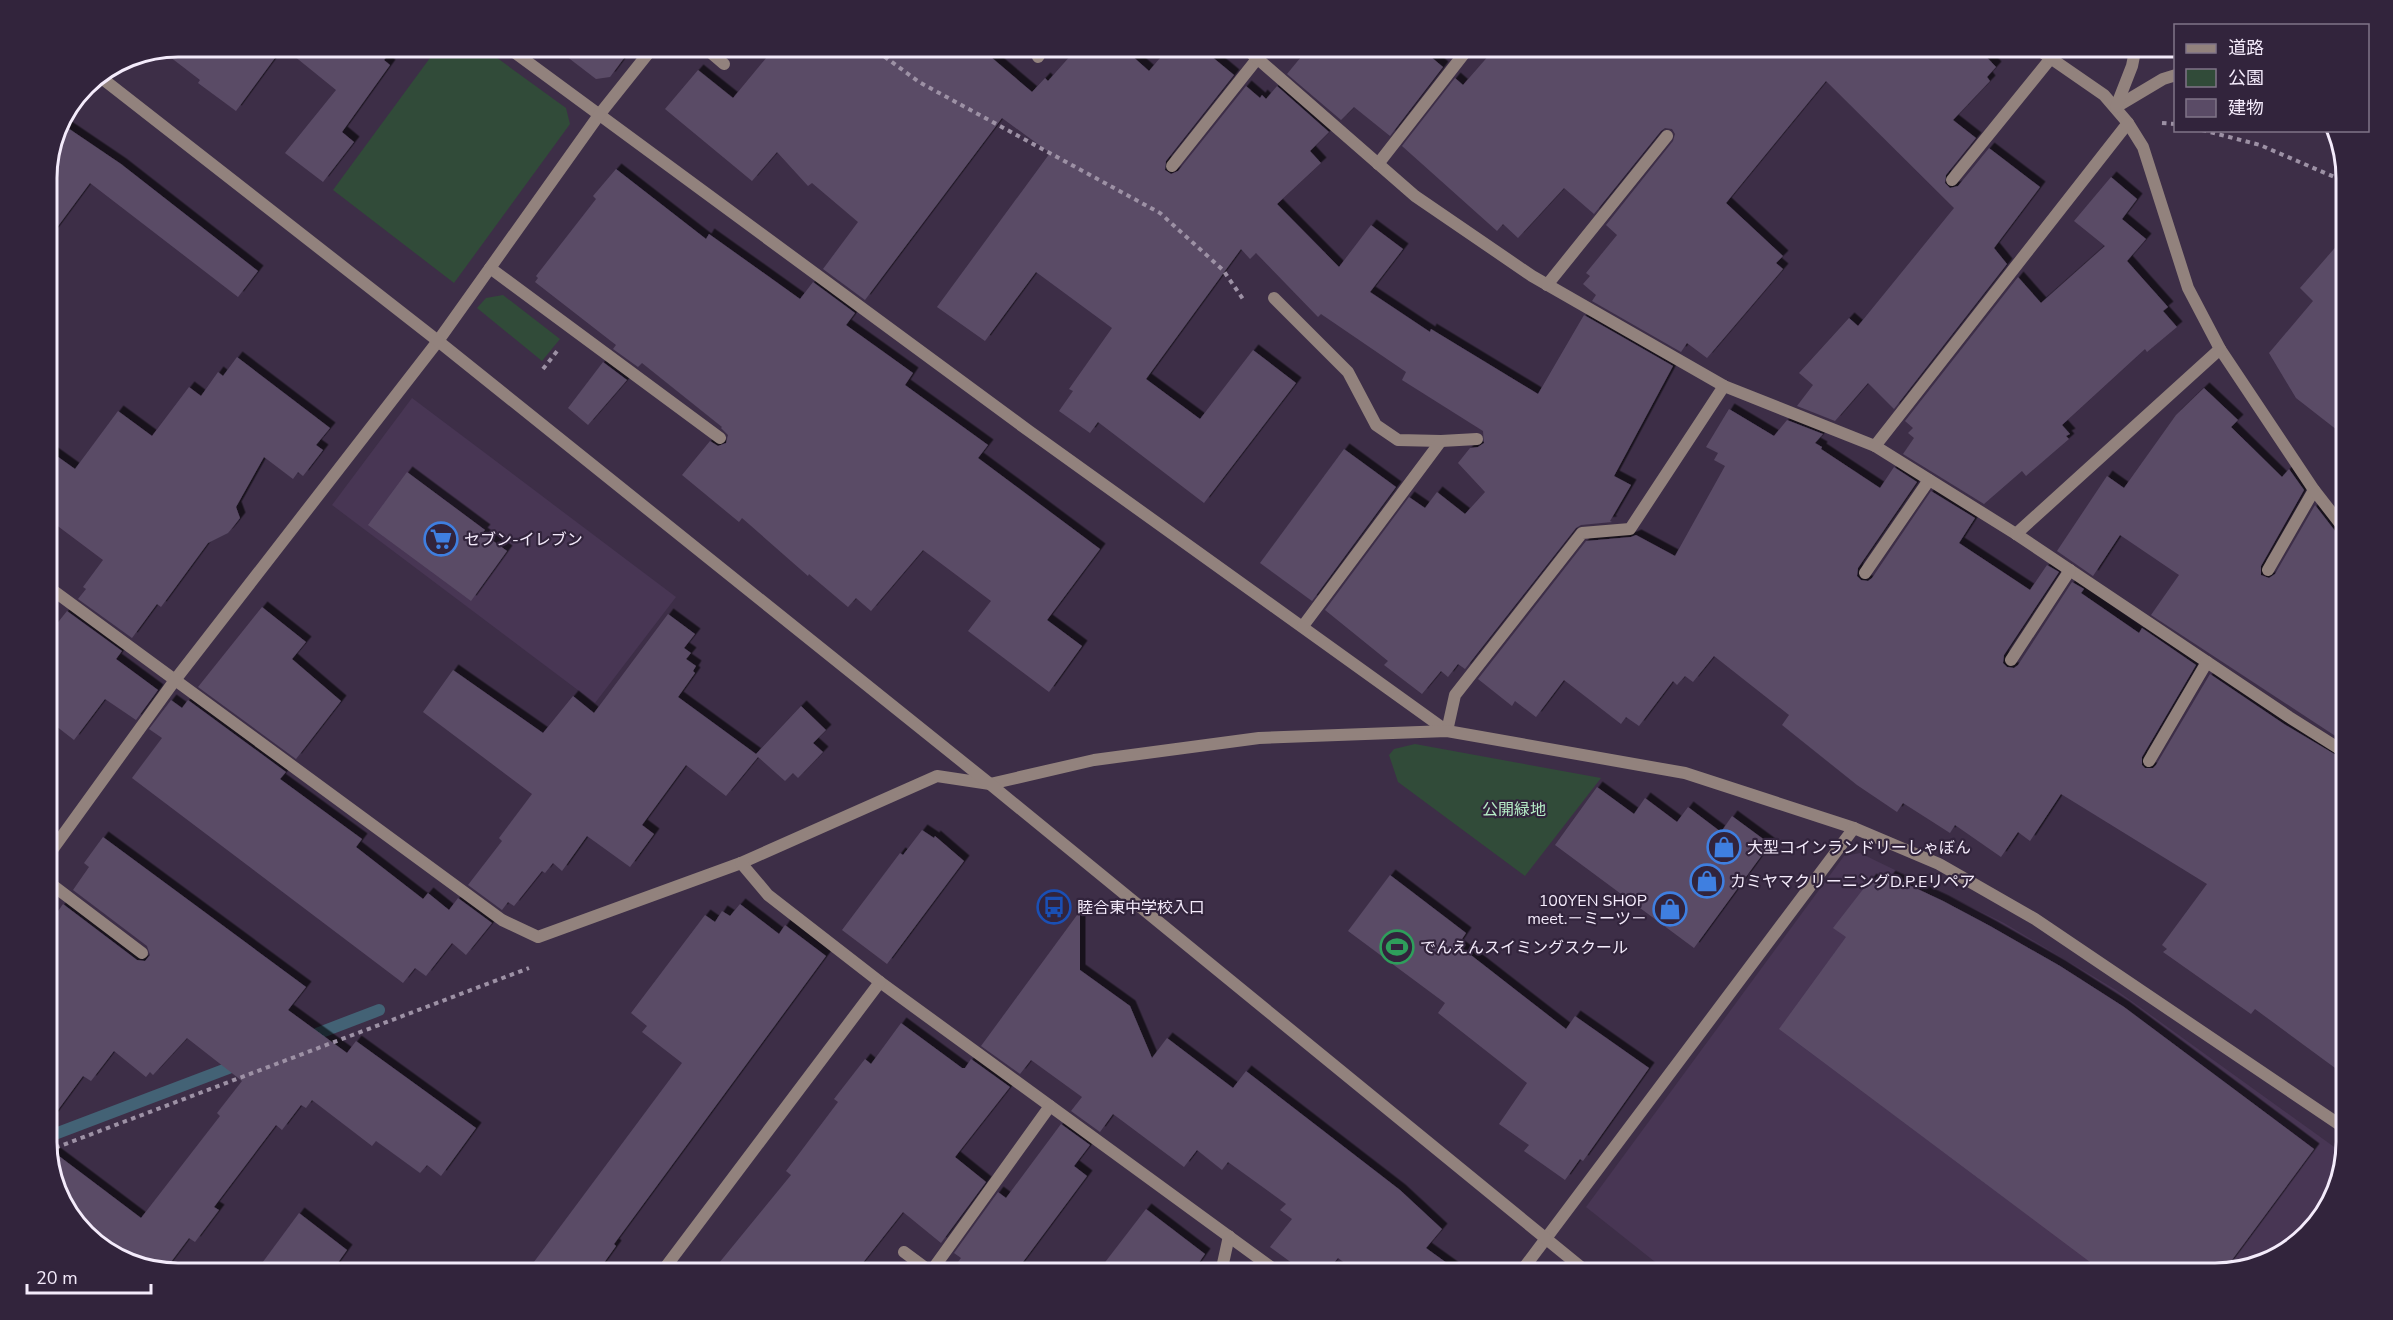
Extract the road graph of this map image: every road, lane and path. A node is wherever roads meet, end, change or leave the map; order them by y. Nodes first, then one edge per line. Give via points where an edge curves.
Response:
1 (521, 57) edge
2 (645, 57) edge
3 (715, 57) edge
4 (885, 57) edge
5 (1461, 57) edge
6 (2134, 57) edge
7 (2051, 58) joint
8 (1257, 59) joint
9 (723, 64) dead end
10 (2174, 75) edge
11 (106, 81) edge
12 (2116, 107) junction
13 (599, 115) junction
14 (2128, 123) junction
15 (2210, 132) edge
16 (1667, 136) dead end
17 (1378, 164) junction
18 (1172, 166) dead end
19 (2336, 178) edge
20 (1952, 180) dead end
21 (490, 268) junction
22 (1547, 285) junction
23 (1274, 298) dead end
24 (1250, 308) dead end
25 (438, 341) junction
26 (2220, 349) junction
27 (1724, 386) junction
28 (720, 438) dead end
29 (1477, 439) dead end
30 (1440, 441) junction
31 (1875, 446) junction
32 (1929, 480) junction
33 (2314, 490) junction
34 (2336, 518) edge
35 (2016, 534) junction
36 (2070, 570) junction
37 (2268, 570) dead end
38 (1866, 573) dead end
39 (57, 593) edge
40 (1303, 626) junction
41 (2010, 660) dead end
42 (2207, 662) junction
43 (175, 680) junction
44 (1447, 731) junction
45 (2336, 746) edge
46 (2149, 760) dead end
47 (990, 784) junction
48 (1854, 828) junction
49 (57, 843) edge
50 (741, 863) junction
51 (57, 888) edge
52 (142, 952) dead end
53 (529, 968) dead end
54 (880, 982) junction
55 (1050, 1106) junction
56 (2336, 1122) edge
57 (57, 1147) edge
58 (1229, 1236) junction
59 (1545, 1240) junction
60 (904, 1252) dead end
61 (669, 1263) edge
62 (918, 1263) edge
63 (937, 1263) edge
64 (1223, 1263) edge
65 (1265, 1263) edge
66 (1528, 1263) edge
67 (1574, 1263) edge

1 - 13 street
2 - 13 street
3 - 9 street
4 - 24 path via 919,82 1160,213 1222,270
5 - 17 street
6 - 12 street
7 - 12 street
7 - 20 street
8 - 17 street
8 - 18 street
10 - 12 street
11 - 25 street
12 - 14 street
13 - 21 street
13 - 40 street
14 - 26 street via 2143,147 2188,288
14 - 31 street
15 - 19 path via 2260,145
16 - 22 street
17 - 22 street via 1416,196
21 - 25 street
21 - 28 street
22 - 27 street
23 - 30 street via 1348,372 1376,425 1398,440
25 - 43 street
25 - 47 street
26 - 33 street
26 - 35 street
27 - 31 street
27 - 44 street via 1630,529 1582,533 1455,695
29 - 30 street
30 - 40 street
31 - 32 street
32 - 35 street
32 - 38 street
33 - 34 street
33 - 37 street
35 - 36 street
36 - 41 street
36 - 42 street
39 - 43 street
40 - 44 street
42 - 45 street
42 - 46 street
43 - 49 street
43 - 50 street via 502,920 538,938
44 - 47 street via 1259,738 1094,760
44 - 48 street via 1685,773
47 - 50 street via 937,776
47 - 59 street
48 - 56 street via 1939,864 2035,919
48 - 59 street
50 - 54 street via 768,895
51 - 52 street
53 - 57 path
54 - 55 street
54 - 61 street
55 - 58 street
55 - 63 street
58 - 64 street
58 - 65 street
59 - 66 street
59 - 67 street
60 - 62 street

